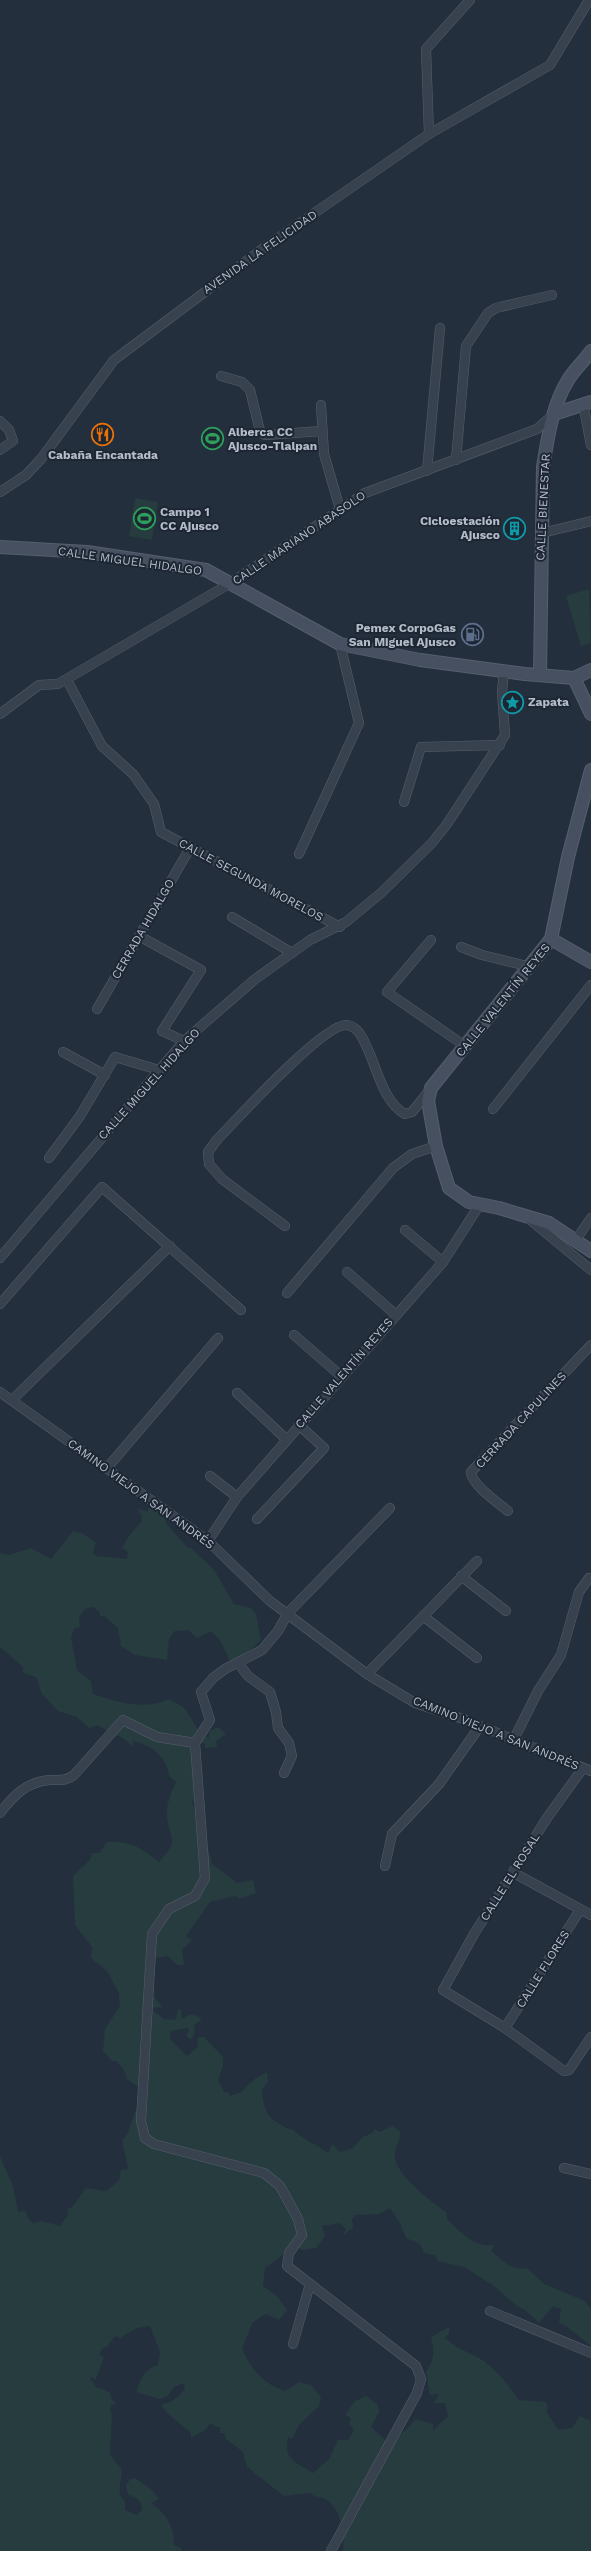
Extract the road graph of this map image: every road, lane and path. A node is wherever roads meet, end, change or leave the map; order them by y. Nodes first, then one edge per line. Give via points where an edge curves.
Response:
1 (470, 0) edge
2 (589, 0) edge
3 (429, 134) junction
4 (552, 295) dead end
5 (440, 328) dead end
6 (591, 351) edge
7 (221, 376) dead end
8 (587, 403) edge
9 (321, 405) dead end
10 (554, 414) junction
11 (0, 421) edge
12 (322, 431) junction
13 (591, 445) edge
14 (0, 450) edge
15 (456, 460) junction
16 (427, 471) junction
17 (0, 492) edge
18 (340, 509) junction
19 (591, 521) edge
20 (542, 533) junction
21 (0, 547) edge
22 (229, 584) junction
23 (340, 644) junction
24 (504, 670) junction
25 (591, 670) edge
26 (540, 675) junction
27 (574, 678) junction
28 (66, 680) junction
29 (0, 714) edge
30 (591, 714) edge
31 (500, 745) junction
32 (591, 770) edge
33 (404, 802) dead end
34 (190, 848) junction
35 (299, 854) dead end
36 (232, 917) dead end
37 (340, 926) junction
38 (139, 936) junction
39 (552, 939) junction
40 (431, 940) dead end
41 (461, 947) dead end
42 (292, 952) junction
43 (591, 962) edge
44 (531, 967) junction
45 (591, 985) edge
46 (97, 1009) dead end
47 (184, 1041) junction
48 (465, 1046) junction
49 (63, 1052) dead end
50 (159, 1070) junction
51 (105, 1075) junction
52 (431, 1088) junction
53 (493, 1109) dead end
54 (436, 1146) junction
55 (49, 1158) dead end
56 (480, 1204) junction
57 (523, 1214) junction
58 (591, 1218) edge
59 (285, 1226) dead end
60 (405, 1230) dead end
61 (574, 1240) junction
62 (170, 1246) junction
63 (591, 1251) edge
64 (1, 1254) edge
65 (443, 1262) junction
66 (591, 1270) edge
67 (346, 1272) dead end
68 (287, 1293) dead end
69 (0, 1304) edge
70 (241, 1310) dead end
71 (395, 1314) junction
72 (294, 1335) dead end
73 (218, 1338) dead end
74 (591, 1345) edge
75 (341, 1376) junction
76 (0, 1392) edge
77 (237, 1393) dead end
78 (12, 1400) junction
79 (299, 1425) junction
80 (286, 1440) junction
81 (107, 1468) junction
82 (210, 1476) dead end
83 (237, 1497) junction
84 (390, 1508) dead end
85 (508, 1511) dead end
86 (257, 1519) dead end
87 (208, 1540) junction
88 (477, 1561) dead end
89 (461, 1576) junction
90 (591, 1580) edge
91 (506, 1611) dead end
92 (288, 1614) junction
93 (423, 1616) junction
94 (476, 1658) dead end
95 (239, 1664) junction
96 (367, 1674) junction
97 (480, 1726) junction
98 (514, 1739) junction
99 (196, 1742) junction
100 (587, 1769) edge
101 (284, 1773) dead end
102 (0, 1813) edge
103 (385, 1866) dead end
104 (514, 1873) junction
105 (580, 1910) junction
106 (591, 1915) edge
107 (505, 2028) junction
108 (591, 2037) edge
109 (564, 2168) dead end
110 (591, 2174) edge
111 (310, 2284) junction
112 (490, 2311) dead end
113 (293, 2344) dead end
114 (591, 2353) edge
115 (331, 2551) edge

1 - 3 street via 426,49
2 - 3 street, AVENIDA LA FELICIDAD via 550,65
3 - 17 street, AVENIDA LA FELICIDAD via 265,247 114,360 41,459 26,476
4 - 15 street via 496,308 488,313 466,346
5 - 16 street
6 - 10 street, CALLE BIENESTAR via 568,379
7 - 12 street via 242,382 250,390 260,431 265,435
8 - 10 street, CALLE MARIANO ABASOLO
8 - 13 street
9 - 12 street
10 - 15 street, CALLE MARIANO ABASOLO via 537,429
10 - 20 street, CALLE BIENESTAR via 543,466
11 - 14 street via 13,441
12 - 18 street via 324,454
15 - 16 street, CALLE MARIANO ABASOLO
16 - 18 street, CALLE MARIANO ABASOLO via 365,493
18 - 22 street, CALLE MARIANO ABASOLO
19 - 20 street
20 - 26 street, CALLE BIENESTAR
21 - 22 street, CALLE MIGUEL HIDALGO via 87,552 206,570
22 - 23 street, CALLE MIGUEL HIDALGO
22 - 28 street, CALLE MARIANO ABASOLO
23 - 24 street, CALLE MIGUEL HIDALGO via 420,660
23 - 35 street via 359,723
24 - 26 street, CALLE MIGUEL HIDALGO
24 - 31 street, CALLE MIGUEL HIDALGO via 502,692 506,723 505,735
25 - 27 street
26 - 27 street, CALLE MIGUEL HIDALGO
27 - 30 street
28 - 29 street, CALLE MARIANO ABASOLO via 58,684 39,685
28 - 34 street, CALLE SEGUNDA MORELOS via 102,746 133,774 154,804 161,832
31 - 33 street via 421,747
31 - 37 street, CALLE MIGUEL HIDALGO via 431,844 381,893
32 - 39 street, CALLE VALENTÍN REYES via 568,857
34 - 37 street, CALLE SEGUNDA MORELOS
34 - 38 street, CERRADA HIDALGO
36 - 42 street
37 - 42 street, CALLE MIGUEL HIDALGO
38 - 46 street, CERRADA HIDALGO
38 - 47 street via 201,970 162,1031
39 - 43 street
39 - 44 street, CALLE VALENTÍN REYES
40 - 48 street via 387,992
41 - 44 street
42 - 47 street, CALLE MIGUEL HIDALGO via 240,992
44 - 48 street, CALLE VALENTÍN REYES
45 - 53 street
47 - 50 street, CALLE MIGUEL HIDALGO
48 - 52 street, CALLE VALENTÍN REYES
49 - 51 street
50 - 51 street via 115,1057
50 - 64 street, CALLE MIGUEL HIDALGO
51 - 55 street via 80,1116
52 - 54 street via 428,1101
52 - 59 street via 412,1112 405,1114 396,1109 363,1038 354,1027 345,1025 336,1028 304,1051 208,1152 209,1164 222,1179
54 - 56 street via 449,1188 469,1202
54 - 68 street via 412,1154 393,1168
56 - 57 street
56 - 65 street, CALLE VALENTÍN REYES
57 - 61 street via 549,1223
57 - 66 street
58 - 61 street
60 - 65 street
61 - 63 street
62 - 69 street via 102,1187
62 - 70 street
62 - 78 street
65 - 71 street, CALLE VALENTÍN REYES
67 - 71 street
71 - 75 street, CALLE VALENTÍN REYES
72 - 75 street
73 - 81 street
74 - 85 street, CERRADA CAPULINES via 471,1472 475,1483
75 - 79 street, CALLE VALENTÍN REYES
76 - 78 street, CAMINO VIEJO A SAN ANDRÉS
77 - 80 street
78 - 81 street, CAMINO VIEJO A SAN ANDRÉS
79 - 80 street, CALLE VALENTÍN REYES
79 - 86 street via 324,1448
80 - 83 street, CALLE VALENTÍN REYES
81 - 87 street, CAMINO VIEJO A SAN ANDRÉS
82 - 83 street
83 - 87 street, CALLE VALENTÍN REYES
84 - 92 street
87 - 92 street, CAMINO VIEJO A SAN ANDRÉS via 270,1601
88 - 89 street
89 - 91 street
89 - 93 street
90 - 98 street via 589,1578 579,1592 561,1655 538,1691
92 - 95 street via 262,1650
92 - 96 street, CAMINO VIEJO A SAN ANDRÉS
93 - 94 street
93 - 96 street
95 - 99 street via 213,1678 201,1692 210,1720
95 - 101 street via 248,1676 270,1692 278,1728 289,1744 292,1756
96 - 97 street, CAMINO VIEJO A SAN ANDRÉS via 415,1703
97 - 98 street, CAMINO VIEJO A SAN ANDRÉS
97 - 103 street via 439,1784 392,1834
98 - 100 street, CAMINO VIEJO A SAN ANDRÉS
99 - 102 street via 157,1737 123,1720 74,1775 67,1780 50,1780 24,1788 12,1797
99 - 111 street via 205,1878 195,1896 169,1909 152,1934 143,2126 145,2138 154,2144 264,2173 280,2186 298,2219 302,2235 290,2253 287,2266
100 - 104 street, CALLE EL ROSAL via 547,1818
104 - 105 street
104 - 107 street, CALLE EL ROSAL via 474,1934 443,1990
105 - 106 street
105 - 107 street, CALLE FLORES
107 - 108 street via 543,2057 567,2071
109 - 110 street
111 - 113 street
111 - 115 street via 416,2366 421,2379 417,2393
112 - 114 street

